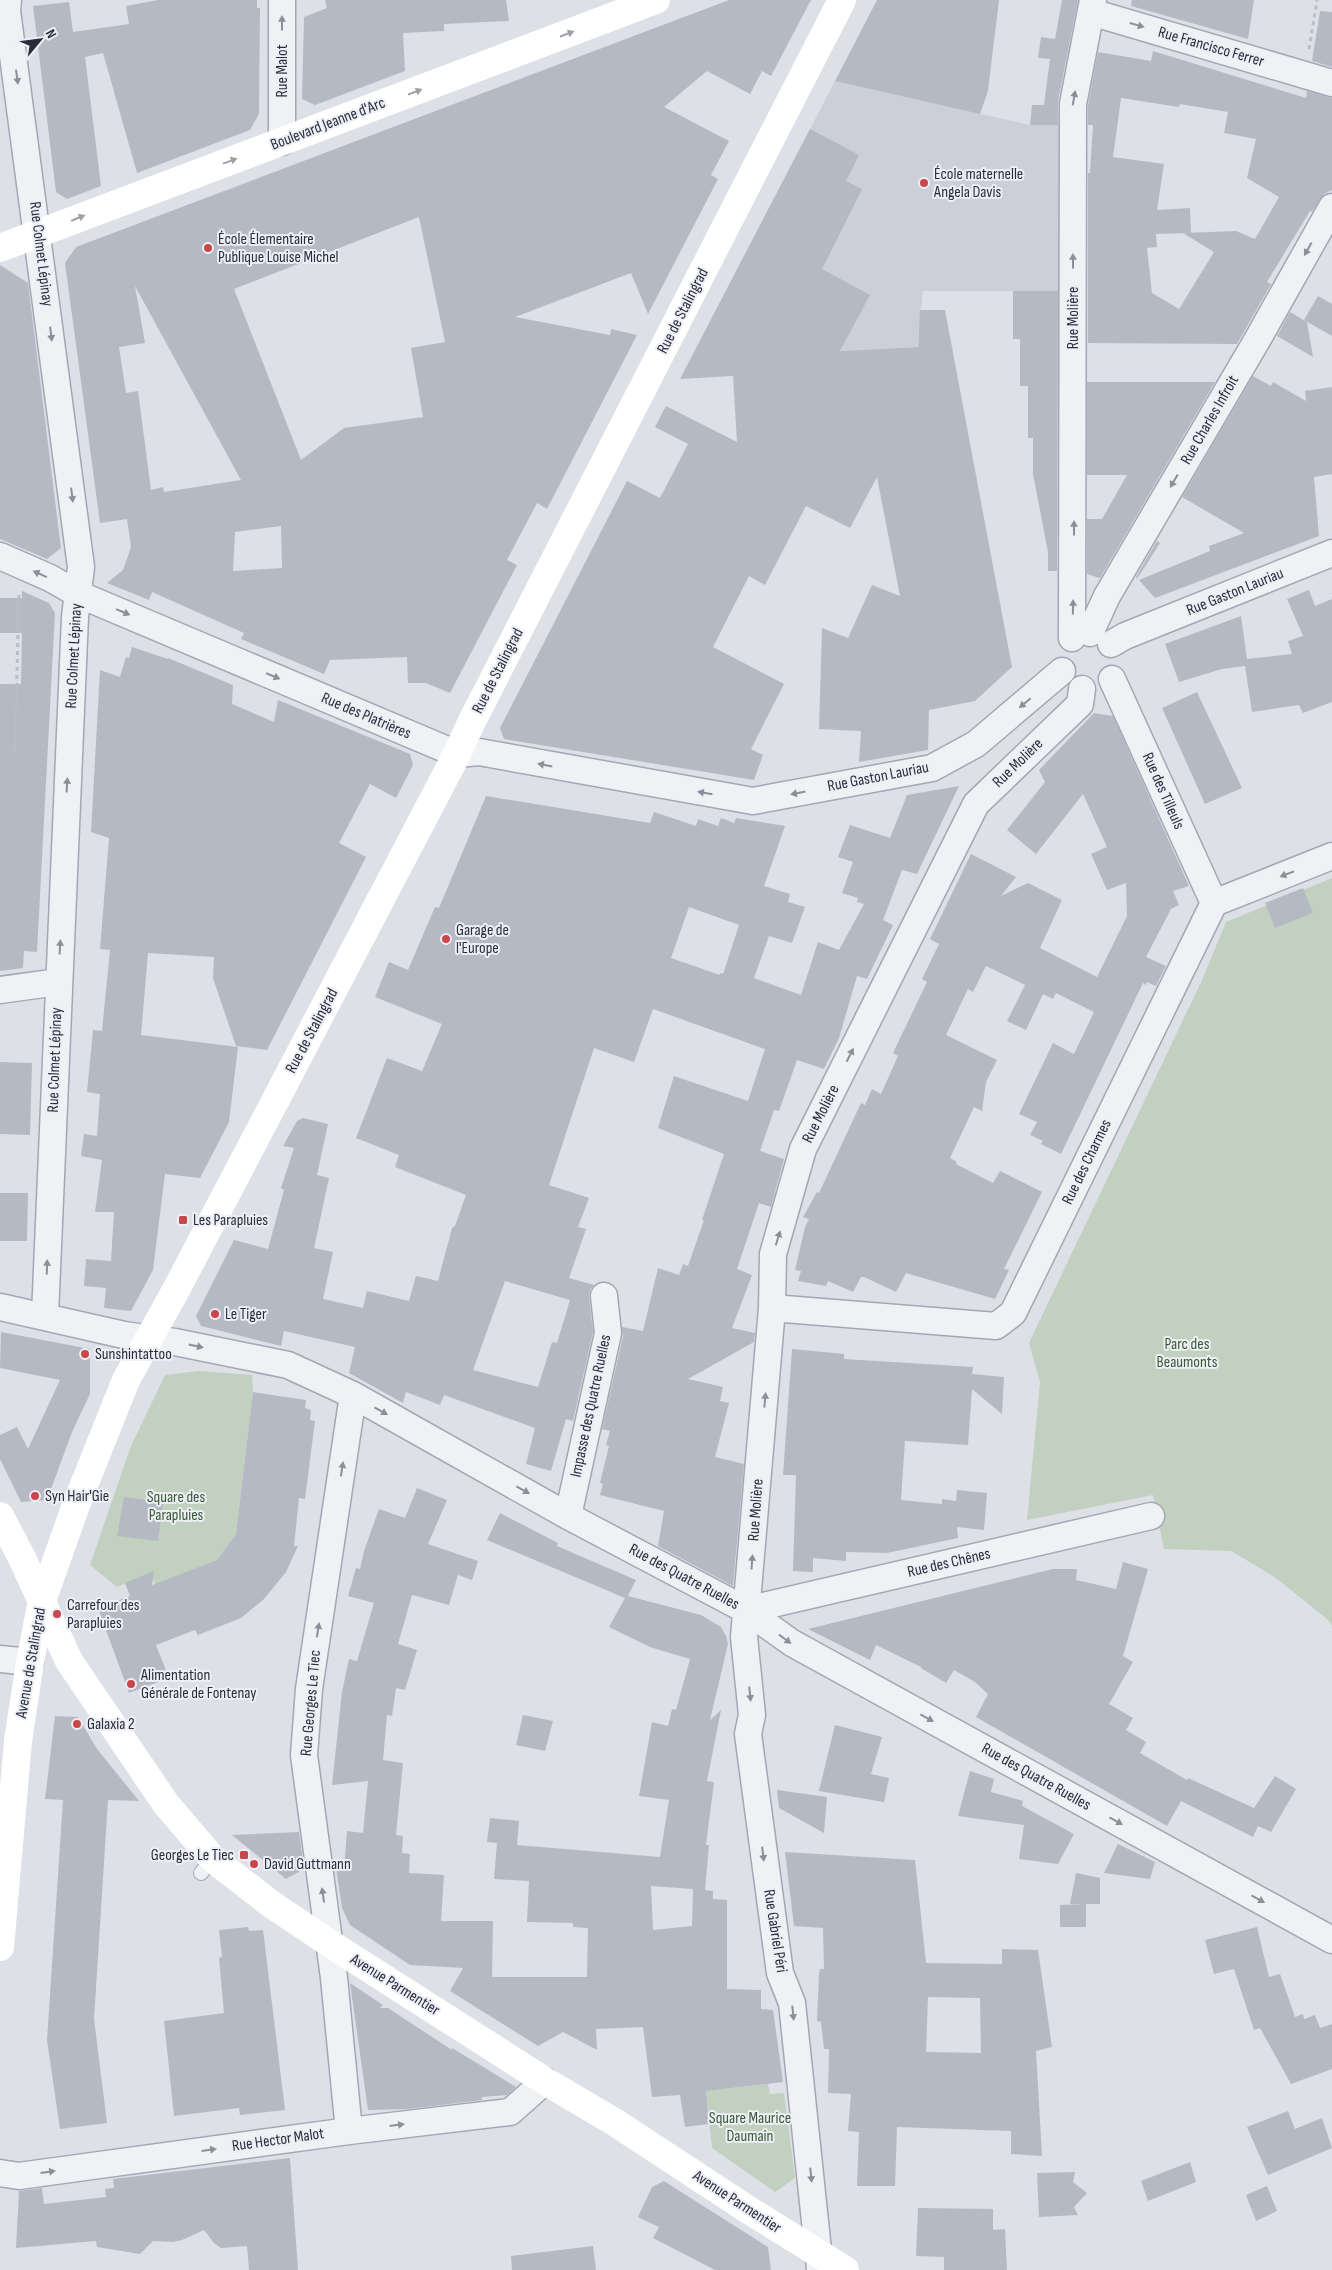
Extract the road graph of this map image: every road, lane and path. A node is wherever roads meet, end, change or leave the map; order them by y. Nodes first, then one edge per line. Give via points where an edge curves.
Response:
1 (282, 0) edge
2 (656, 0) edge
3 (842, 0) edge
4 (1317, 0) edge
5 (1092, 6) edge
6 (5, 8) edge
7 (1305, 74) junction
8 (1332, 82) edge
9 (282, 142) junction
10 (1332, 207) edge
11 (38, 234) junction
12 (0, 248) edge
13 (1332, 553) edge
14 (10, 561) edge
15 (78, 594) junction
16 (1091, 638) junction
17 (1062, 672) junction
18 (1112, 679) junction
19 (1082, 689) junction
20 (15, 751) dead end
21 (457, 754) junction
22 (753, 801) joint
23 (1332, 856) edge
24 (1214, 903) junction
25 (58, 982) junction
26 (0, 990) edge
27 (604, 1296) dead end
28 (0, 1307) edge
29 (772, 1308) junction
30 (45, 1316) junction
31 (148, 1339) junction
32 (353, 1395) junction
33 (0, 1516) edge
34 (568, 1516) junction
35 (1151, 1516) dead end
36 (42, 1601) junction
37 (746, 1610) junction
38 (0, 1659) edge
39 (30, 1662) junction
40 (1331, 1938) edge
41 (329, 1943) junction
42 (0, 1948) edge
43 (545, 2081) junction
44 (349, 2131) junction
45 (0, 2172) edge
46 (818, 2260) edge
47 (845, 2270) edge

9 -> 1 street, Rue Malot
9 -> 2 main road, Boulevard Jeanne d'Arc
3 - 21 main road, Rue de Stalingrad
4 - 7 path
5 -> 7 street, Rue Francisco Ferrer
16 -> 5 street, Rue Molière via 1073,104
6 -> 11 street, Rue Colmet Lépinay
7 - 8 street, Rue Francisco Ferrer
11 -> 9 main road, Boulevard Jeanne d'Arc
10 -> 16 street, Rue Charles Infroit via 1107,596
11 - 12 main road, Boulevard Jeanne d'Arc
11 -> 15 street, Rue Colmet Lépinay via 81,567
13 - 16 street, Rue Gaston Lauriau via 1125,636
15 -> 14 street, Rue des Platrières
14 - 20 path
15 -> 21 street, Rue des Platrières
25 -> 15 street, Rue Colmet Lépinay
16 - 17 street via 1065,644 1061,653
16 - 18 street via 1117,658
17 - 19 street via 1066,680
17 -> 22 street, Rue Gaston Lauriau via 976,744 932,768
18 - 19 street via 1099,688
18 - 24 street, Rue des Tilleuls
29 -> 19 street, Rue Molière via 773,1254 804,1149 976,804 1080,704
22 -> 21 street, Rue des Platrières via 479,752
21 - 31 main road, Rue de Stalingrad
23 -> 24 street
24 - 29 street, Rue des Charmes via 1013,1313 996,1326
25 - 26 street
30 -> 25 street, Rue Colmet Lépinay
27 - 34 street, Impasse des Quatre Ruelles via 608,1333
28 - 30 street, Rue des Quatre Ruelles
37 -> 29 street, Rue Molière
30 - 31 street, Rue des Quatre Ruelles
31 -> 32 street, Rue des Quatre Ruelles via 288,1365
31 - 36 main road, Avenue de Stalingrad via 119,1397
32 -> 34 street, Rue des Quatre Ruelles
41 -> 32 street, Rue Georges Le Tiec via 304,1755 309,1689
33 - 36 main road, Avenue Parmentier
34 - 37 street, Rue des Quatre Ruelles
35 - 37 street, Rue des Chênes
36 - 39 main road, Avenue de Stalingrad
36 - 41 main road, Avenue Parmentier via 70,1661 207,1866
37 -> 40 street, Rue des Quatre Ruelles via 792,1643
37 -> 46 street, Rue Gabriel Péri via 744,1637 752,1715 748,1734 780,1973 792,2003
38 - 39 street
39 - 42 main road, Avenue de Stalingrad via 18,1741
41 - 43 main road, Avenue Parmentier
41 - 44 street, Rue Georges Le Tiec
44 -> 43 street, Rue Hector Malot via 510,2112
43 - 46 main road, Avenue Parmentier via 616,2123
45 -> 44 street, Rue Hector Malot via 19,2176
46 - 47 main road, Avenue Parmentier

